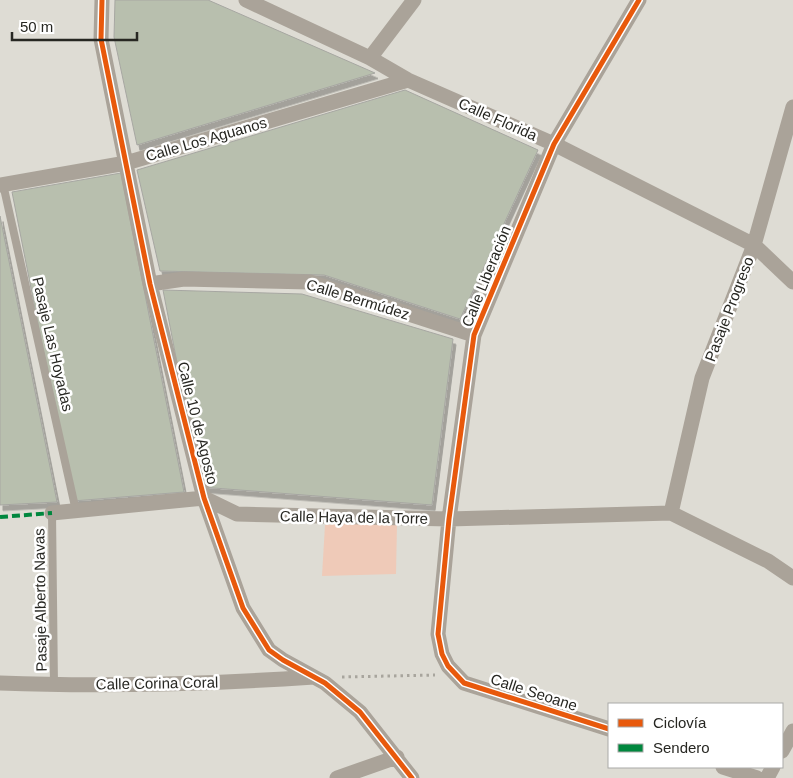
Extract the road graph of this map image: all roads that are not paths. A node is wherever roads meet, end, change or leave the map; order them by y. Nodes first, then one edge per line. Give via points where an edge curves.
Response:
1 (102, 0) edge
2 (246, 0) edge
3 (414, 0) edge
4 (639, 0) edge
5 (370, 58) junction
6 (408, 80) junction
7 (793, 107) edge
8 (554, 144) junction
9 (126, 163) junction
10 (2, 184) edge
11 (754, 245) junction
12 (793, 282) edge
13 (150, 284) junction
14 (474, 335) junction
15 (204, 498) junction
16 (76, 511) junction
17 (671, 513) junction
18 (52, 514) joint
19 (449, 519) junction
20 (793, 578) edge
21 (454, 675) joint
22 (314, 677) junction
23 (0, 684) edge
24 (54, 686) junction
25 (608, 729) edge
26 (793, 730) edge
27 (783, 749) edge
28 (397, 757) junction
29 (727, 768) edge
30 (337, 778) edge
31 (412, 778) edge
32 (757, 778) edge

1 - 9 street, Calle 10 de Agosto via 101,39
2 - 5 street, Calle Florida
3 - 5 street
4 - 8 street, Calle Liberación
5 - 6 street, Calle Florida
6 - 8 street, Calle Florida
6 - 9 street, Calle Los Aguanos
7 - 11 street, Pasaje Progreso
8 - 11 street, Calle Florida
8 - 14 street, Calle Liberación
9 - 10 street, Calle Los Aguanos
9 - 13 street, Calle 10 de Agosto
10 - 16 lane, Pasaje Las Hoyadas
11 - 12 street, Calle Florida
11 - 17 street, Pasaje Progreso via 702,378
13 - 14 street, Calle Bermúdez via 184,279 310,282
13 - 15 street, Calle 10 de Agosto
14 - 19 street, Calle Liberación
15 - 16 street
15 - 19 street, Calle Haya de la Torre via 237,514
15 - 22 street, Calle 10 de Agosto via 243,608 269,650
16 - 18 street
17 - 19 street, Calle Haya de la Torre
17 - 20 street, Calle Haya de la Torre via 768,561
18 - 24 lane, Pasaje Alberto Navas
19 - 21 street, Calle Liberación via 438,634 442,654
21 - 25 street, Calle Seoane via 464,683
22 - 24 street, Calle Corina Coral
22 - 28 street, Calle 10 de Agosto via 360,712
23 - 24 street, Calle Corina Coral
26 - 27 street
28 - 30 street
28 - 31 street, Calle 10 de Agosto
29 - 32 street

